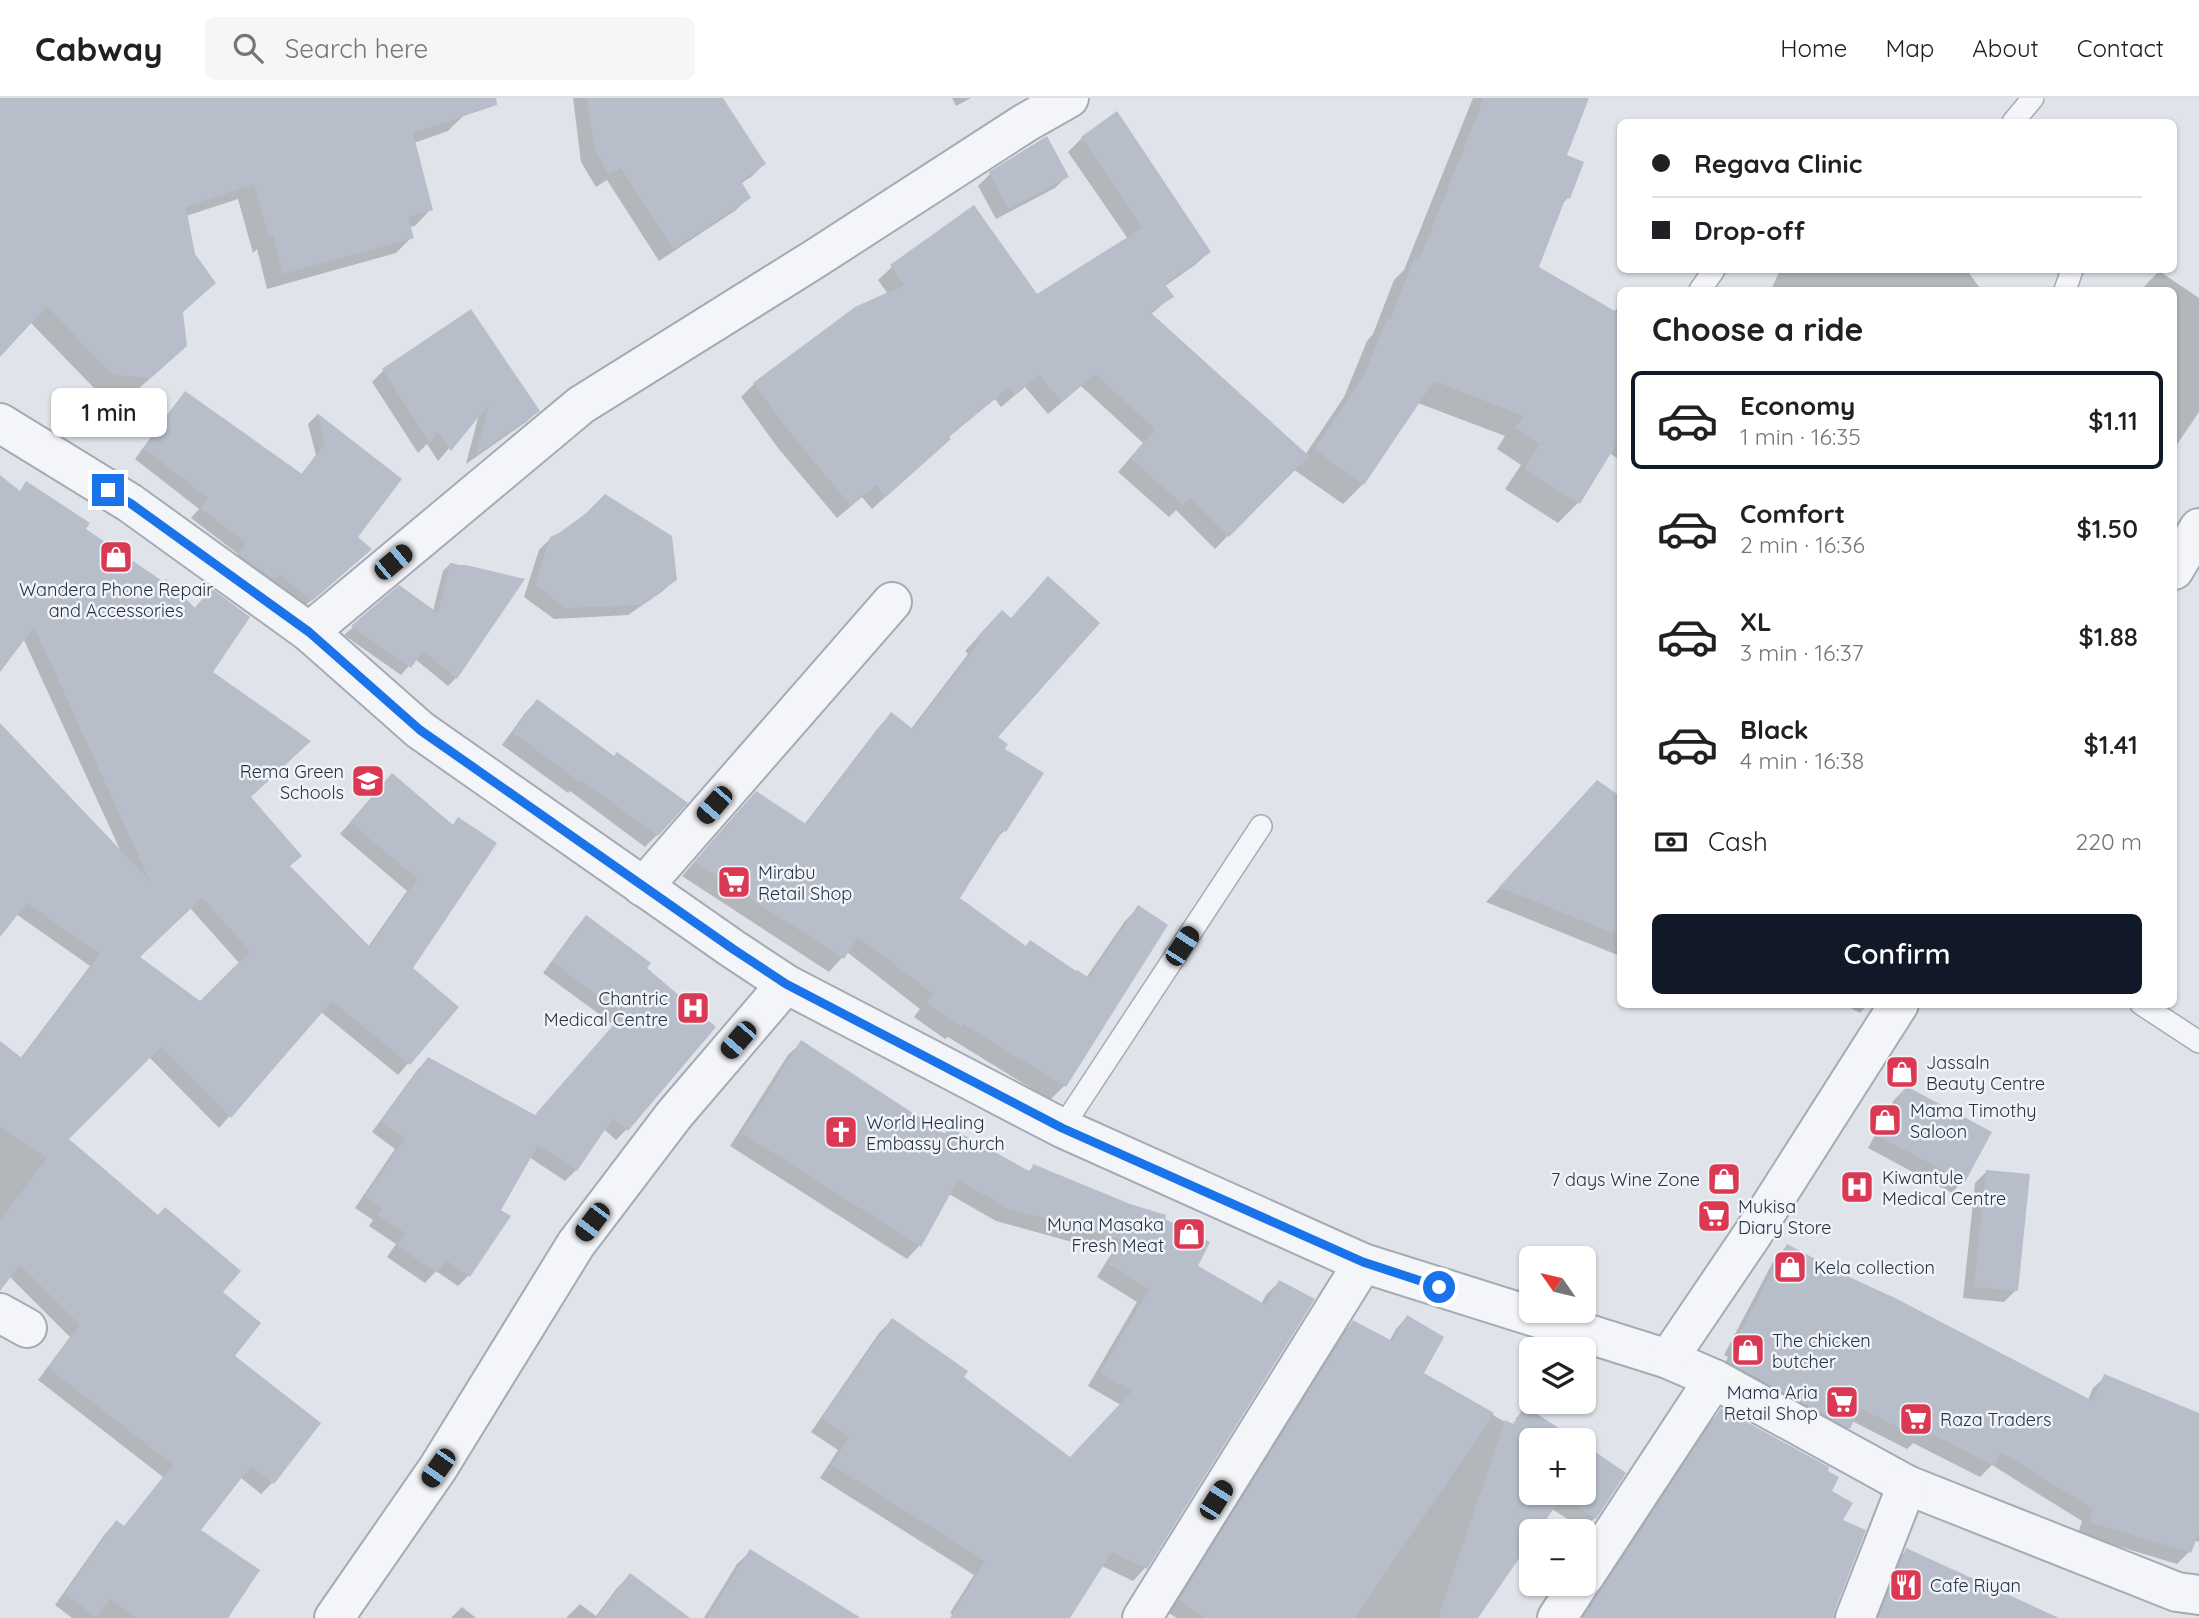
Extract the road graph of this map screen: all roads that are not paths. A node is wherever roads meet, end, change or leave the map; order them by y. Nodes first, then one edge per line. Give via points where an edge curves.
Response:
1 (1069, 98) edge
2 (2033, 98) edge
3 (2016, 119) edge
4 (0, 424) edge
5 (2199, 528) edge
6 (2177, 565) edge
7 (891, 602) dead end
8 (309, 632) junction
9 (1261, 826) dead end
10 (643, 887) junction
11 (786, 984) junction
12 (1896, 1008) edge
13 (2147, 1008) edge
14 (2199, 1042) edge
15 (1062, 1128) junction
16 (1363, 1262) junction
17 (1668, 1359) junction
18 (1714, 1379) junction
19 (1907, 1485) junction
20 (1596, 1559) edge
21 (2199, 1595) edge
22 (1571, 1596) edge
23 (334, 1618) edge
24 (1142, 1618) edge
25 (1557, 1618) edge
26 (1855, 1618) edge

1 - 8 street via 581,405
2 - 3 lane
4 - 8 street via 130,503
5 - 6 street
7 - 10 street
8 - 10 street via 420,730
9 - 15 lane
10 - 11 street
11 - 15 street
11 - 23 street via 674,1115 576,1244 438,1468
12 - 17 street
13 - 14 lane
15 - 16 street
16 - 17 street
16 - 24 street
17 - 18 street
18 - 19 street
18 - 20 street
19 - 21 street via 2177,1592
19 - 26 street
22 - 25 street

